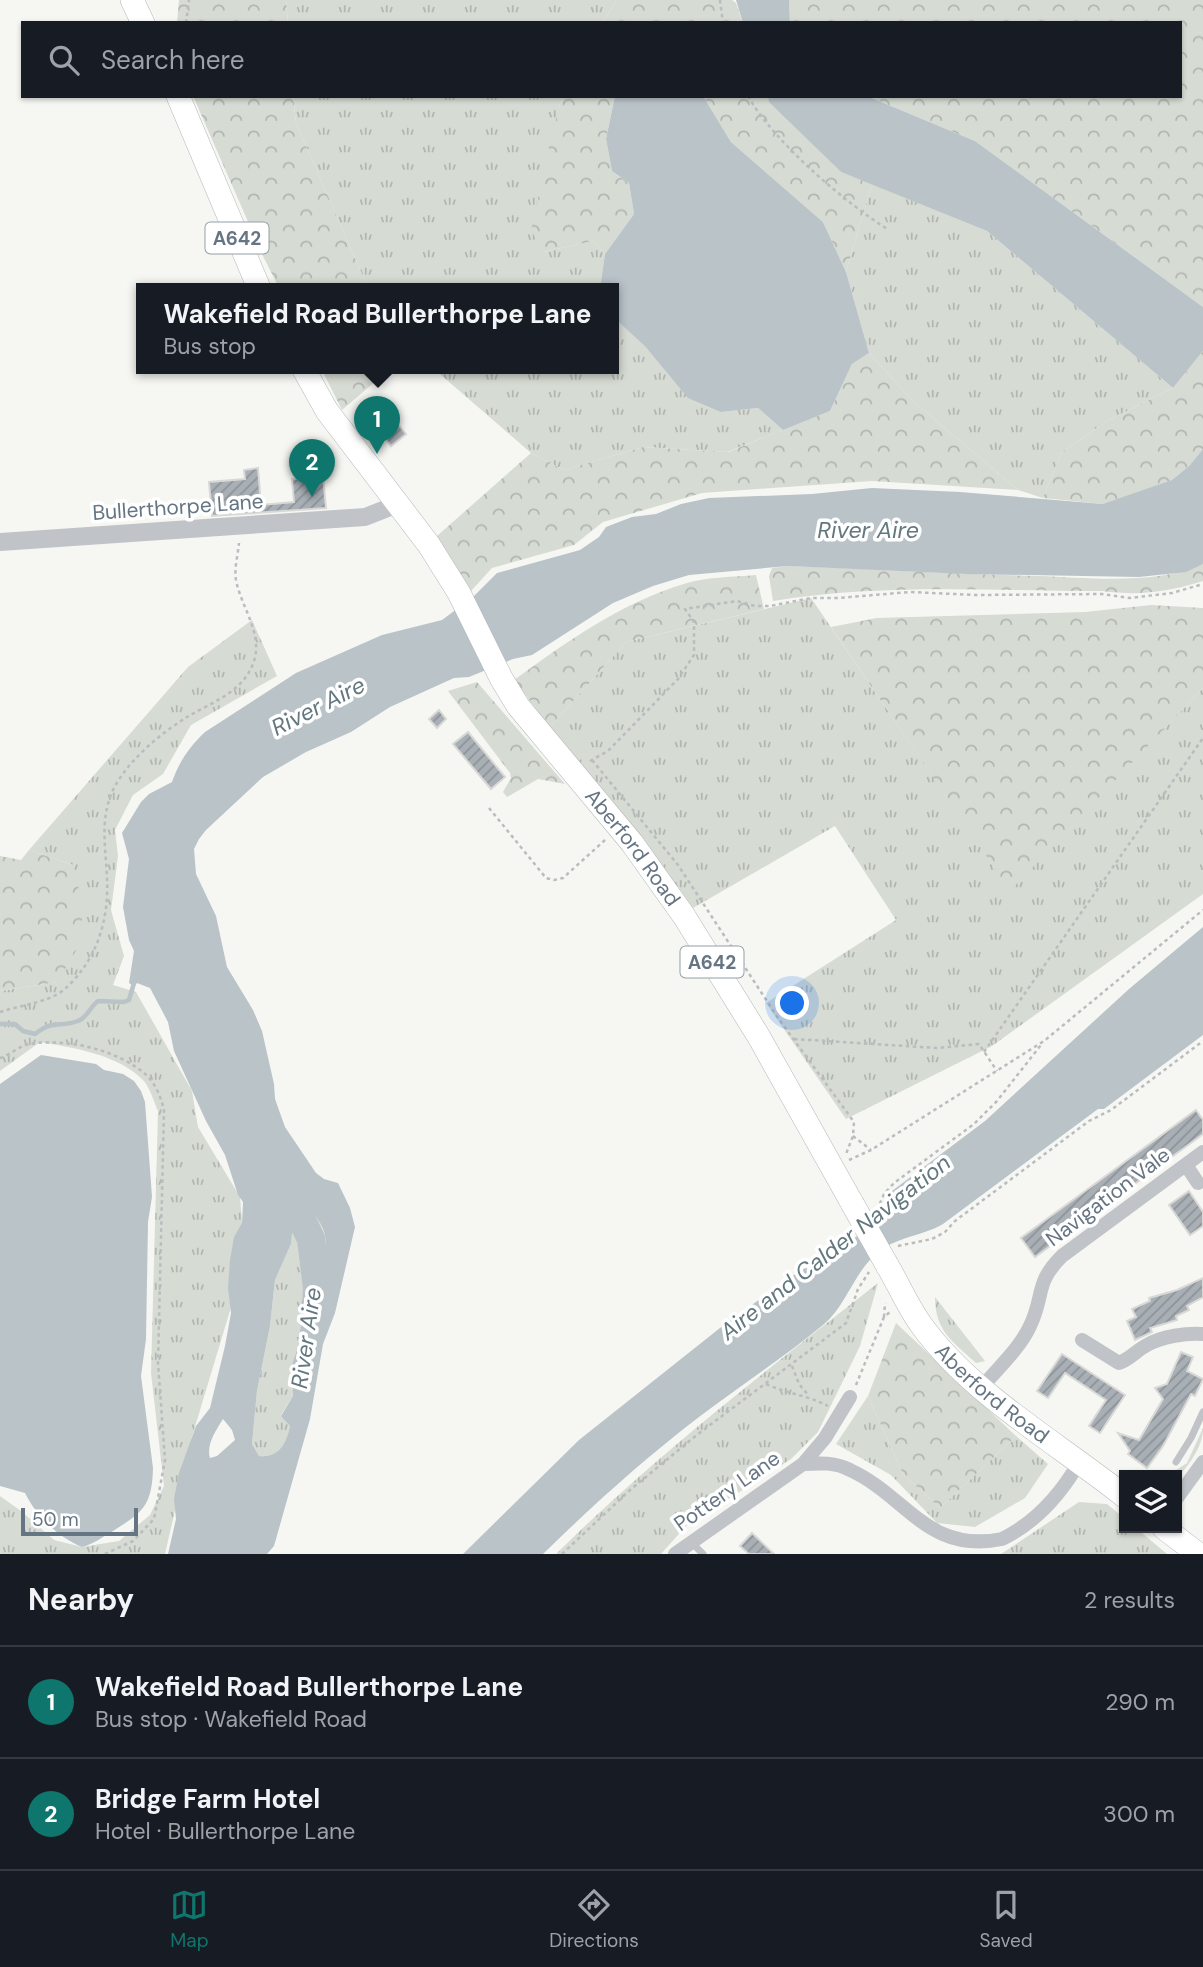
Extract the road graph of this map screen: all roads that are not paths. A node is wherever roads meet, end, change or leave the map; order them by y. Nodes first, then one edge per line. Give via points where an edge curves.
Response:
1 (132, 0) edge
2 (142, 21) edge
3 (179, 98) edge
4 (257, 283) edge
5 (306, 374) edge
6 (398, 504) junction
7 (0, 542) edge
8 (1203, 1152) edge
9 (1186, 1165) junction
10 (1198, 1183) dead end
11 (1203, 1334) edge
12 (1082, 1340) dead end
13 (982, 1387) junction
14 (850, 1397) road end
15 (1203, 1412) edge
16 (1080, 1461) junction
17 (1177, 1462) dead end
18 (1203, 1462) edge
19 (803, 1464) junction
20 (1182, 1491) edge
21 (1119, 1492) edge
22 (1171, 1533) edge
23 (690, 1541) junction
24 (965, 1551) edge
25 (675, 1554) edge
26 (703, 1554) edge
27 (1198, 1554) edge

1 - 2 main road
3 - 4 main road, A642
5 - 6 main road, A642 via 327,411
6 - 7 street, Bullerthorpe Lane via 365,517
6 - 13 main road, Aberford Road / A642, bridge via 459,593 518,706 619,828 684,916 759,1037 922,1325
8 - 9 street, Navigation Vale
9 - 10 street
9 - 13 street, Navigation Vale via 1048,1270 1029,1328
11 - 12 street via 1162,1339 1119,1363
13 - 16 main road, Aberford Road / A642
14 - 19 street, Pottery Lane
15 - 17 lane
16 - 21 main road, Aberford Road / A642
16 - 24 street, Pottery Lane via 1053,1501 1024,1527
18 - 20 street
19 - 23 street, Pottery Lane
19 - 24 street, Pottery Lane via 848,1468 879,1489 933,1540
22 - 27 main road
23 - 25 street, Pottery Lane
23 - 26 lane

